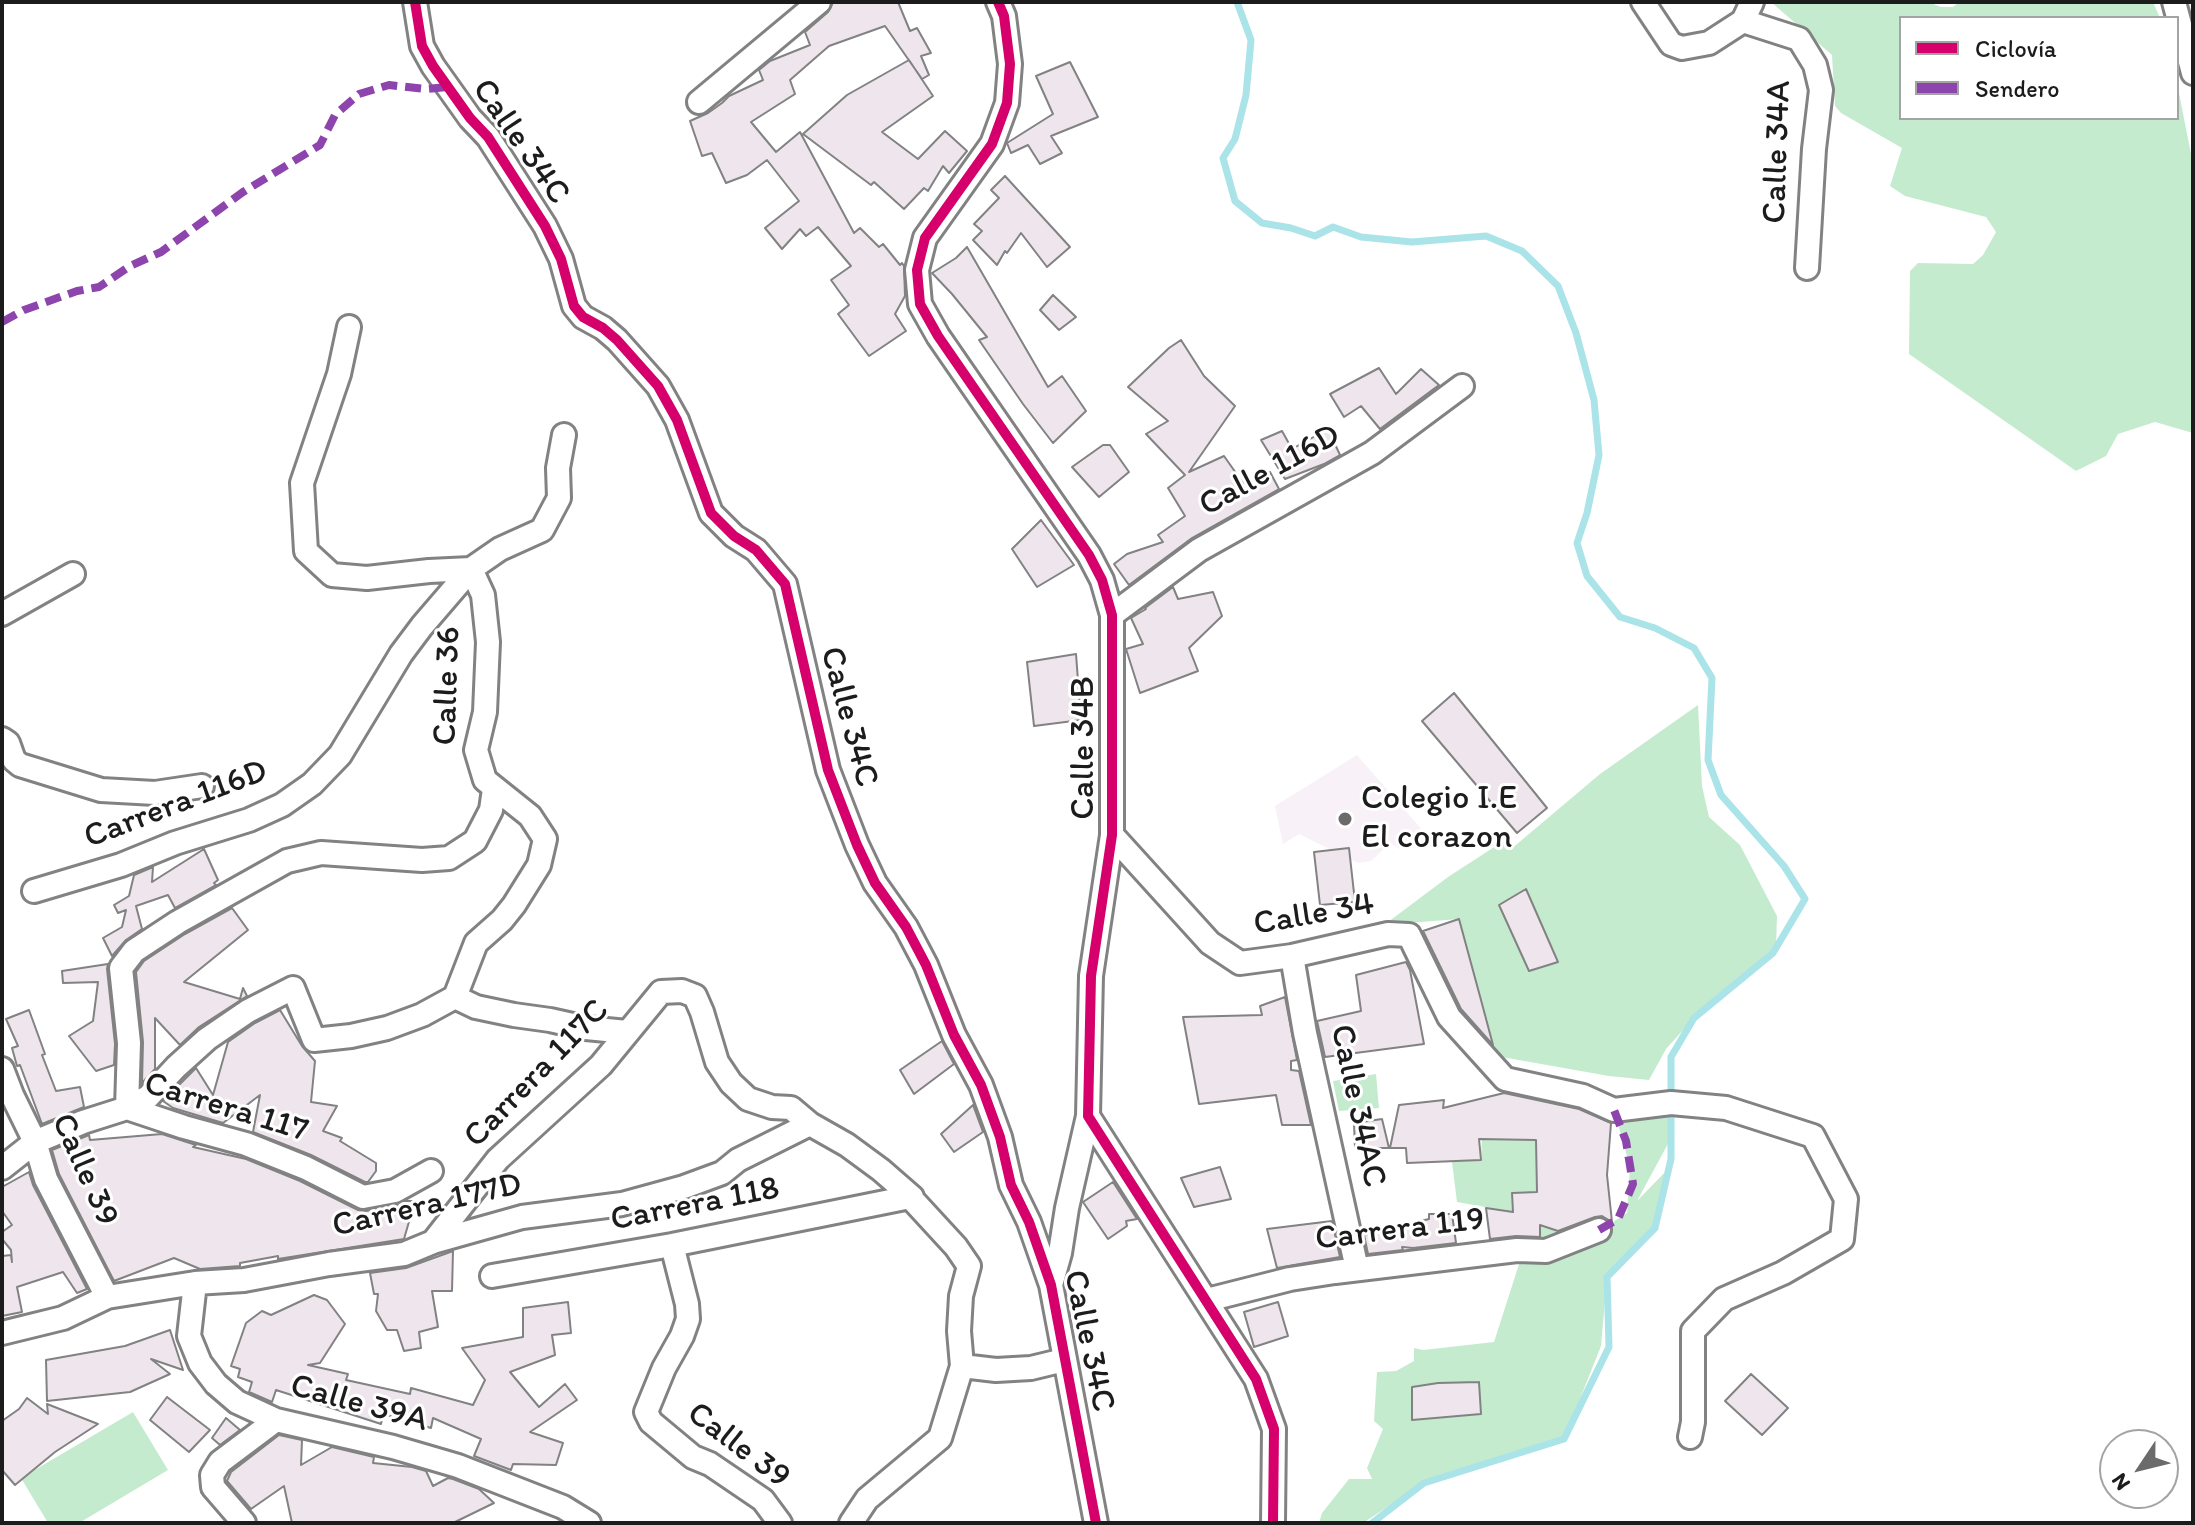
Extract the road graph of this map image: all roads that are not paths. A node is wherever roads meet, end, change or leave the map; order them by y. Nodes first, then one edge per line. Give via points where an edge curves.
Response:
1 (415, 2) edge
2 (819, 2) edge
3 (998, 2) edge
4 (1643, 2) edge
5 (1747, 11) edge
6 (2179, 21) edge
7 (2193, 73) edge
8 (699, 102) dead end
9 (1807, 268) dead end
10 (349, 327) dead end
11 (1462, 386) dead end
12 (564, 435) dead end
13 (471, 569) junction
14 (73, 574) dead end
15 (2, 614) edge
16 (1112, 615) junction
17 (2, 739) edge
18 (202, 786) dead end
19 (494, 789) junction
20 (1112, 835) junction
21 (34, 891) dead end
22 (1292, 956) junction
23 (455, 997) junction
24 (627, 1032) junction
25 (2, 1069) edge
26 (127, 1108) junction
27 (1088, 1116) junction
28 (810, 1124) junction
29 (35, 1142) junction
30 (2, 1168) edge
31 (431, 1171) dead end
32 (910, 1197) junction
33 (1599, 1230) dead end
34 (433, 1242) junction
35 (672, 1245) junction
36 (1357, 1269) junction
37 (492, 1276) dead end
38 (195, 1283) junction
39 (1051, 1285) junction
40 (107, 1297) junction
41 (1207, 1300) junction
42 (2, 1333) edge
43 (1064, 1360) junction
44 (962, 1366) junction
45 (276, 1420) junction
46 (1690, 1437) dead end
47 (244, 1523) edge
48 (589, 1523) edge
49 (780, 1523) edge
50 (851, 1523) edge
51 (1096, 1523) edge
52 (1273, 1523) edge

1 - 39 street, Calle 34C via 422,46 545,226 574,306 617,340 658,386 677,420 711,513 756,550 785,584 828,770 875,883 926,965 981,1085 1011,1185
2 - 8 street
3 - 16 street, Calle 34B via 1010,64 1007,103 992,144 925,238 917,270 920,304 1089,555
4 - 5 street, Calle 34A via 1671,44 1682,48 1709,43
5 - 9 street, Calle 34A via 1799,39 1815,65 1821,90
6 - 7 street
10 - 13 street via 302,483 306,551 332,575 367,578
11 - 16 street, Calle 116D via 1372,453 1199,550
12 - 13 street via 559,498 542,530
13 - 19 street, Calle 36 via 483,595 488,642 485,712 476,750 485,780
13 - 21 street, Carrera 116D via 401,654 340,755 312,784 249,820
14 - 15 street
16 - 20 street, Calle 34B
17 - 18 street via 20,765 101,790 155,793
19 - 23 street, Calle 36 via 530,816 545,839 539,865 514,905 476,943
19 - 26 street via 491,810 475,841 449,858 321,853 287,861 134,951 121,968 129,1043
20 - 22 street, Calle 34 via 1210,943 1240,963
20 - 27 street, Calle 34B via 1091,976
22 - 36 street, Calle 34AC
22 - 46 street, Calle 34 via 1388,934 1409,935 1449,1017 1505,1079 1583,1096 1614,1110 1671,1103 1726,1108 1813,1136 1846,1199 1842,1239 1724,1299 1693,1331
23 - 24 street via 514,1015
23 - 26 street via 387,1028 314,1040 293,988 207,1039 148,1097
24 - 28 street, Carrera 117C via 661,992 695,996 717,1062 731,1083 748,1099 791,1108
24 - 34 street, Carrera 117C via 601,1065 498,1159
25 - 29 street, Calle 39
26 - 29 street, Carrera 117
26 - 31 street, Carrera 117 via 246,1144 363,1197 395,1191
27 - 39 street, Calle 34B
27 - 41 street
28 - 32 street via 847,1145
28 - 34 street, Carrera 177D via 722,1173 684,1187 622,1204 522,1217
29 - 30 street, Carrera 117
29 - 40 street, Calle 39 via 46,1179
32 - 35 street, Carrera 118
32 - 44 street via 969,1266 961,1296
33 - 36 street, Carrera 119 via 1546,1251
34 - 38 street, Carrera 177D via 404,1254
35 - 37 street, Carrera 118
35 - 49 street, Calle 39 via 688,1319 646,1412 693,1457 763,1500
36 - 41 street, Carrera 119
38 - 40 street, Carrera 177D
38 - 45 street, Calle 39A via 189,1336 200,1363 237,1402
39 - 43 street, Calle 34C
40 - 42 street, Carrera 177D via 63,1318
41 - 52 street via 1256,1379 1274,1429
43 - 44 street via 1031,1368
43 - 51 street, Calle 34C
44 - 50 street via 940,1438 867,1499
45 - 47 street via 220,1462 212,1475 213,1487
45 - 48 street, Calle 39A via 458,1466 563,1507

